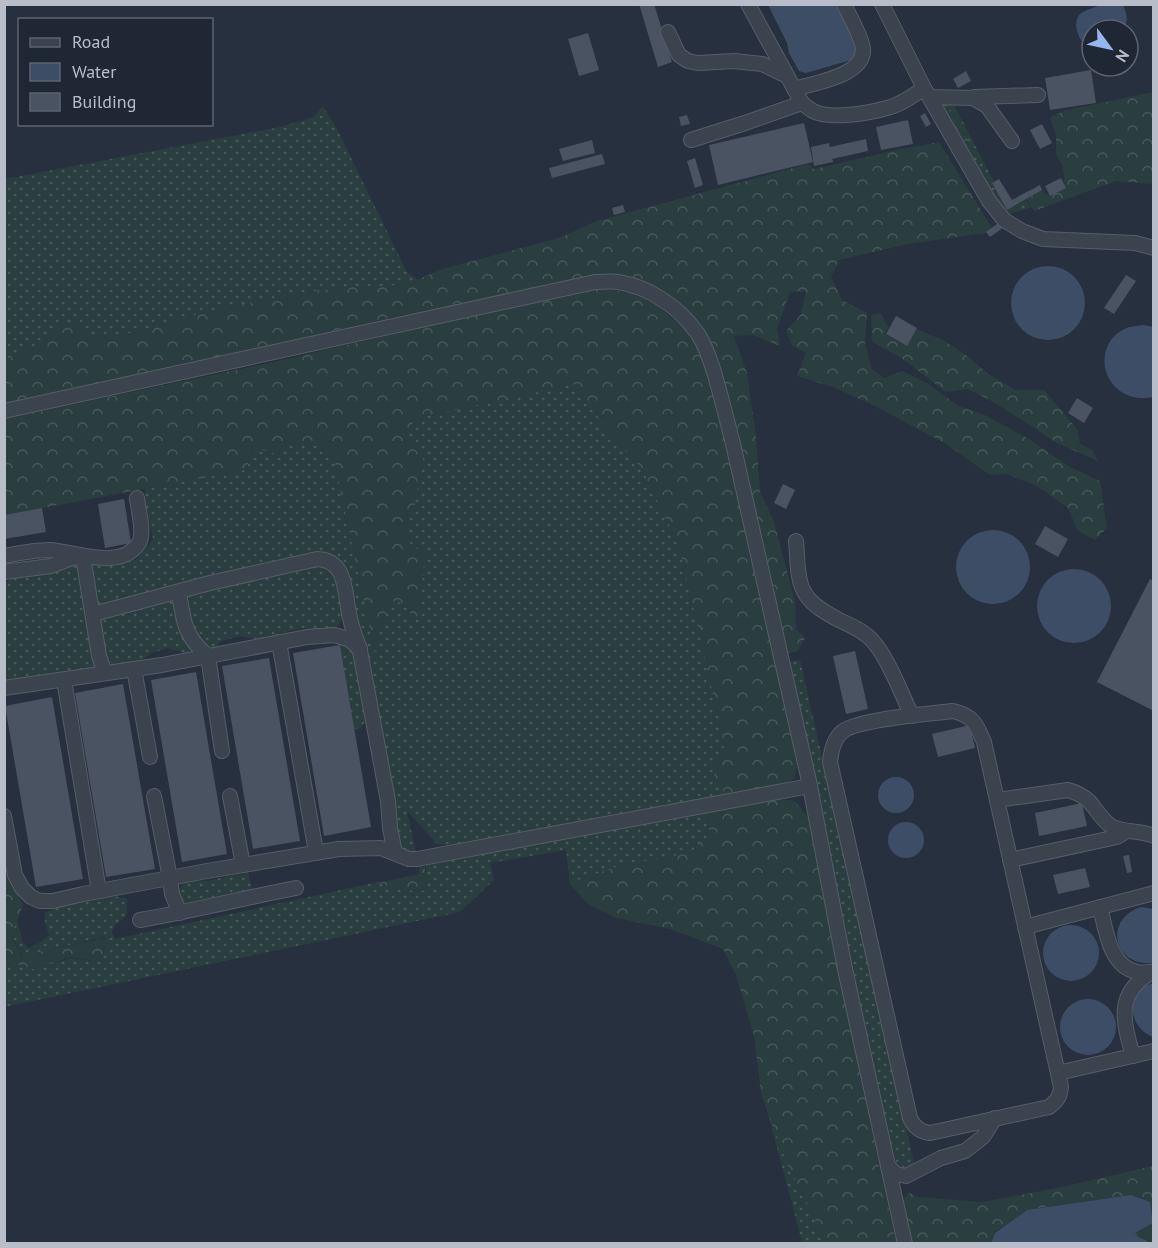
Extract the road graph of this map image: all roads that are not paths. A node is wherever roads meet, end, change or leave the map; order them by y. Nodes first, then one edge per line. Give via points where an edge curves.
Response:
1 (748, 4) edge
2 (844, 4) edge
3 (882, 4) edge
4 (668, 32) dead end
5 (787, 76) junction
6 (794, 89) junction
7 (926, 92) junction
8 (1038, 95) dead end
9 (973, 98) junction
10 (802, 103) junction
11 (691, 140) dead end
12 (1012, 141) dead end
13 (1154, 248) edge
14 (4, 411) edge
15 (137, 498) dead end
16 (796, 541) dead end
17 (4, 556) edge
18 (83, 556) junction
19 (4, 572) edge
20 (179, 592) junction
21 (93, 614) junction
22 (279, 642) junction
23 (360, 651) junction
24 (208, 656) junction
25 (134, 669) junction
26 (105, 674) junction
27 (64, 680) junction
28 (4, 688) edge
29 (912, 716) junction
30 (222, 751) dead end
31 (150, 757) dead end
32 (810, 786) junction
33 (154, 796) dead end
34 (230, 796) dead end
35 (997, 800) junction
36 (4, 816) edge
37 (1127, 831) junction
38 (1154, 836) edge
39 (316, 852) junction
40 (395, 853) junction
41 (1010, 860) junction
42 (243, 865) junction
43 (170, 878) junction
44 (296, 888) dead end
45 (99, 891) junction
46 (1154, 893) edge
47 (1100, 907) junction
48 (180, 913) junction
49 (140, 920) dead end
50 (1025, 927) junction
51 (1153, 972) edge
52 (1154, 1051) edge
53 (1133, 1056) junction
54 (1058, 1073) junction
55 (995, 1118) junction
56 (888, 1166) junction
57 (905, 1244) edge

1 - 5 street
2 - 6 street via 863,46 862,56 856,66 842,75
3 - 7 street
4 - 5 street via 679,56 688,61 762,64
5 - 6 street
6 - 10 street
7 - 9 street
7 - 10 street via 888,108 851,115 829,116
7 - 13 street via 988,201 1004,220 1044,239 1135,243
8 - 9 street
9 - 12 street via 987,106
10 - 11 street
14 - 32 street via 595,282 638,287 684,317 708,355 733,444
15 - 18 street via 142,534 139,543 117,557
16 - 29 street via 806,595 871,639
17 - 18 street via 50,550
18 - 19 street via 51,566
18 - 21 street
20 - 21 street
20 - 23 street via 324,559 338,569 345,583
20 - 24 street via 184,626
21 - 26 street
22 - 23 street via 334,635 348,639
22 - 24 street
22 - 39 street
23 - 40 street
24 - 25 street
24 - 30 street
25 - 26 street
25 - 31 street
26 - 27 street
27 - 28 street
27 - 45 street
29 - 35 street via 953,711 973,720 984,742
29 - 55 street via 860,724 842,731 830,762 910,1118 922,1132 930,1133
32 - 40 street via 417,859
32 - 56 street
33 - 43 street
34 - 42 street
35 - 37 street via 1068,790 1088,801 1112,826
35 - 41 street
36 - 45 street via 15,875 31,897 53,901
37 - 38 street
37 - 41 street via 1117,837
39 - 40 street via 381,848
39 - 42 street
41 - 50 street
42 - 43 street
43 - 45 street
43 - 48 street
44 - 48 street
46 - 47 street
47 - 50 street
47 - 51 street via 1117,960 1137,972
48 - 49 street
50 - 54 street
51 - 53 street via 1140,978 1126,998 1126,1030
52 - 53 street
53 - 54 street
54 - 55 street via 1060,1094 1049,1107
55 - 56 street via 983,1137 965,1150 906,1176 896,1174
56 - 57 street

